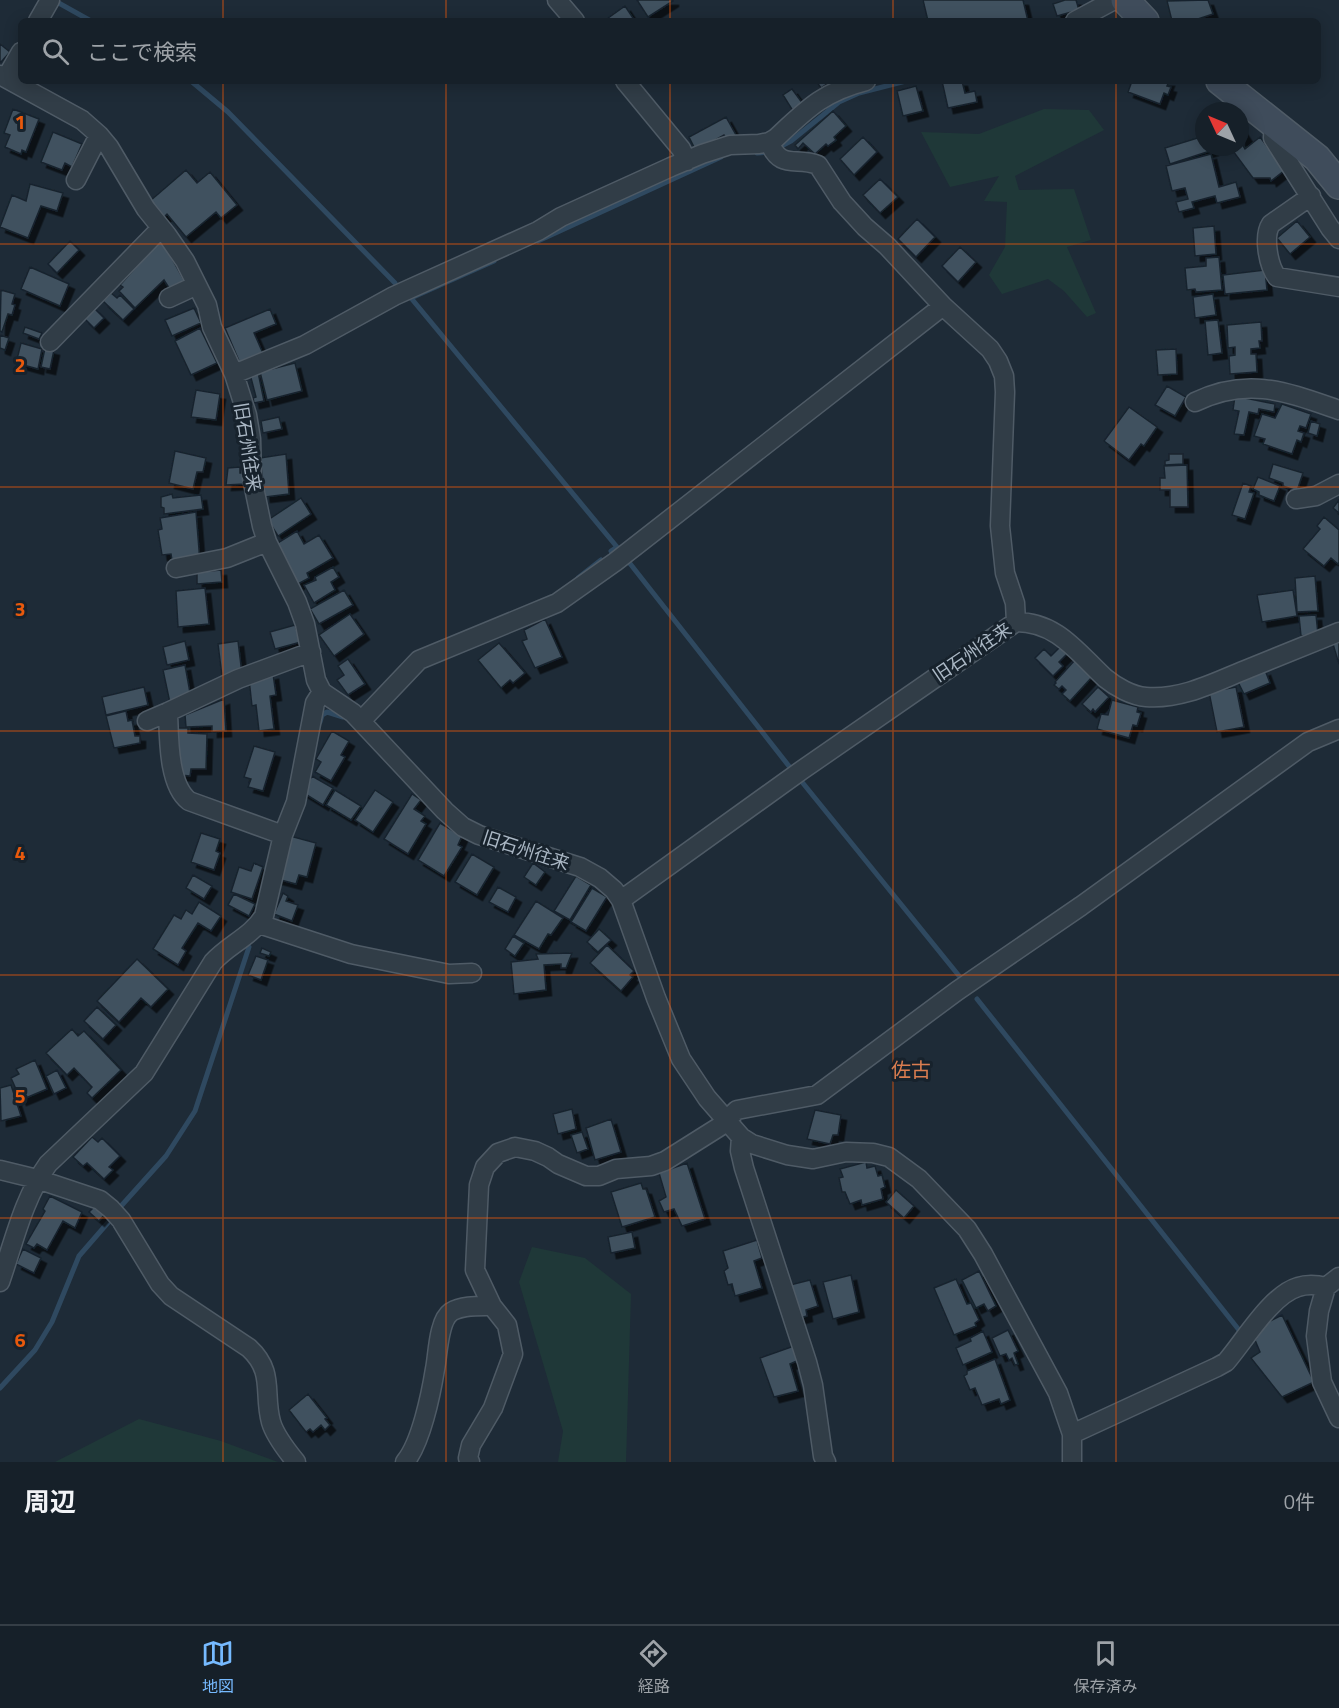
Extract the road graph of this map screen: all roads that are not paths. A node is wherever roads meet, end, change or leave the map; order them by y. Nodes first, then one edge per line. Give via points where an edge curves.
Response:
1 (50, 0) edge
2 (557, 0) edge
3 (1114, 0) edge
4 (1125, 0) edge
5 (40, 18) edge
6 (572, 18) edge
7 (1081, 18) edge
8 (1141, 18) edge
9 (18, 56) edge
10 (3, 76) edge
11 (627, 84) edge
12 (856, 84) edge
13 (1224, 84) edge
14 (1274, 123) junction
15 (99, 135) junction
16 (772, 148) junction
17 (687, 161) junction
18 (76, 180) dead end
19 (1339, 185) edge
20 (1311, 196) junction
21 (161, 228) junction
22 (1339, 239) edge
23 (196, 285) junction
24 (1339, 287) edge
25 (169, 298) dead end
26 (943, 306) junction
27 (50, 342) dead end
28 (234, 374) junction
29 (1195, 402) dead end
30 (1339, 410) edge
31 (1339, 484) edge
32 (1296, 500) dead end
33 (267, 542) junction
34 (176, 568) dead end
35 (1016, 622) junction
36 (1339, 632) edge
37 (310, 652) junction
38 (322, 692) junction
39 (168, 712) junction
40 (147, 721) dead end
41 (361, 721) junction
42 (1339, 729) edge
43 (283, 835) junction
44 (621, 900) junction
45 (259, 924) junction
46 (472, 973) dead end
47 (727, 1119) junction
48 (741, 1137) junction
49 (0, 1170) edge
50 (37, 1179) junction
51 (0, 1282) edge
52 (1333, 1282) edge
53 (492, 1306) junction
54 (1339, 1418) edge
55 (1072, 1434) junction
56 (296, 1462) edge
57 (405, 1462) edge
58 (470, 1462) edge
59 (826, 1462) edge
60 (1072, 1462) edge

1 - 5 street
2 - 6 street
3 - 7 street
4 - 8 main road
9 - 10 street
10 - 15 street, 旧石州往来 via 82,120
11 - 17 street
12 - 16 street via 831,92
13 - 14 main road
14 - 19 main road via 1317,158
14 - 20 street via 1274,138
15 - 18 street
15 - 21 street, 旧石州往来
16 - 17 street via 730,145
16 - 26 street via 782,160 818,165 842,202
17 - 28 street via 413,286 305,345
20 - 22 street
20 - 24 street via 1271,224 1269,259 1277,276
21 - 23 street, 旧石州往来 via 185,261
21 - 27 street
23 - 25 street
23 - 28 street, 旧石州往来
26 - 35 street via 990,349 1004,376 1000,526
26 - 41 street via 615,562 556,603 419,660
28 - 33 street, 旧石州往来 via 247,415 252,478
29 - 30 street via 1212,393 1263,388 1285,391
31 - 32 street
33 - 34 street via 226,558
33 - 37 street, 旧石州往来 via 297,602
35 - 36 street, 旧石州往来 via 1029,622 1056,632 1108,680 1143,697 1187,693
35 - 44 street, 旧石州往来
37 - 38 street, 旧石州往来
37 - 39 street
38 - 41 street, 旧石州往来
38 - 43 street via 315,703 296,802
39 - 40 street
39 - 43 street via 171,758 183,796
41 - 44 street, 旧石州往来 via 463,827 580,867 600,878
42 - 47 street via 1308,742 957,991 828,1088 817,1095 737,1110
43 - 45 street
44 - 47 street via 681,1059 707,1098
45 - 46 street via 351,954 449,974
45 - 50 street via 213,962 144,1072
47 - 48 street
47 - 53 street via 665,1161 616,1168 599,1176 586,1176 535,1151 515,1147 498,1153 485,1167 479,1185 475,1270
48 - 55 street via 787,1155 813,1159 846,1152 873,1153 889,1157 919,1179 967,1229 983,1254 1050,1375
48 - 59 street via 744,1168 813,1385
49 - 50 street
50 - 51 street
50 - 56 street via 100,1200 121,1220 171,1296 258,1357 264,1367 271,1423
52 - 54 street via 1318,1311 1316,1336 1322,1382
52 - 55 street via 1298,1287 1277,1300 1226,1362
53 - 57 street via 461,1308 450,1312 444,1320 422,1425
53 - 58 street via 507,1325 513,1354 493,1408 471,1445
55 - 60 street

